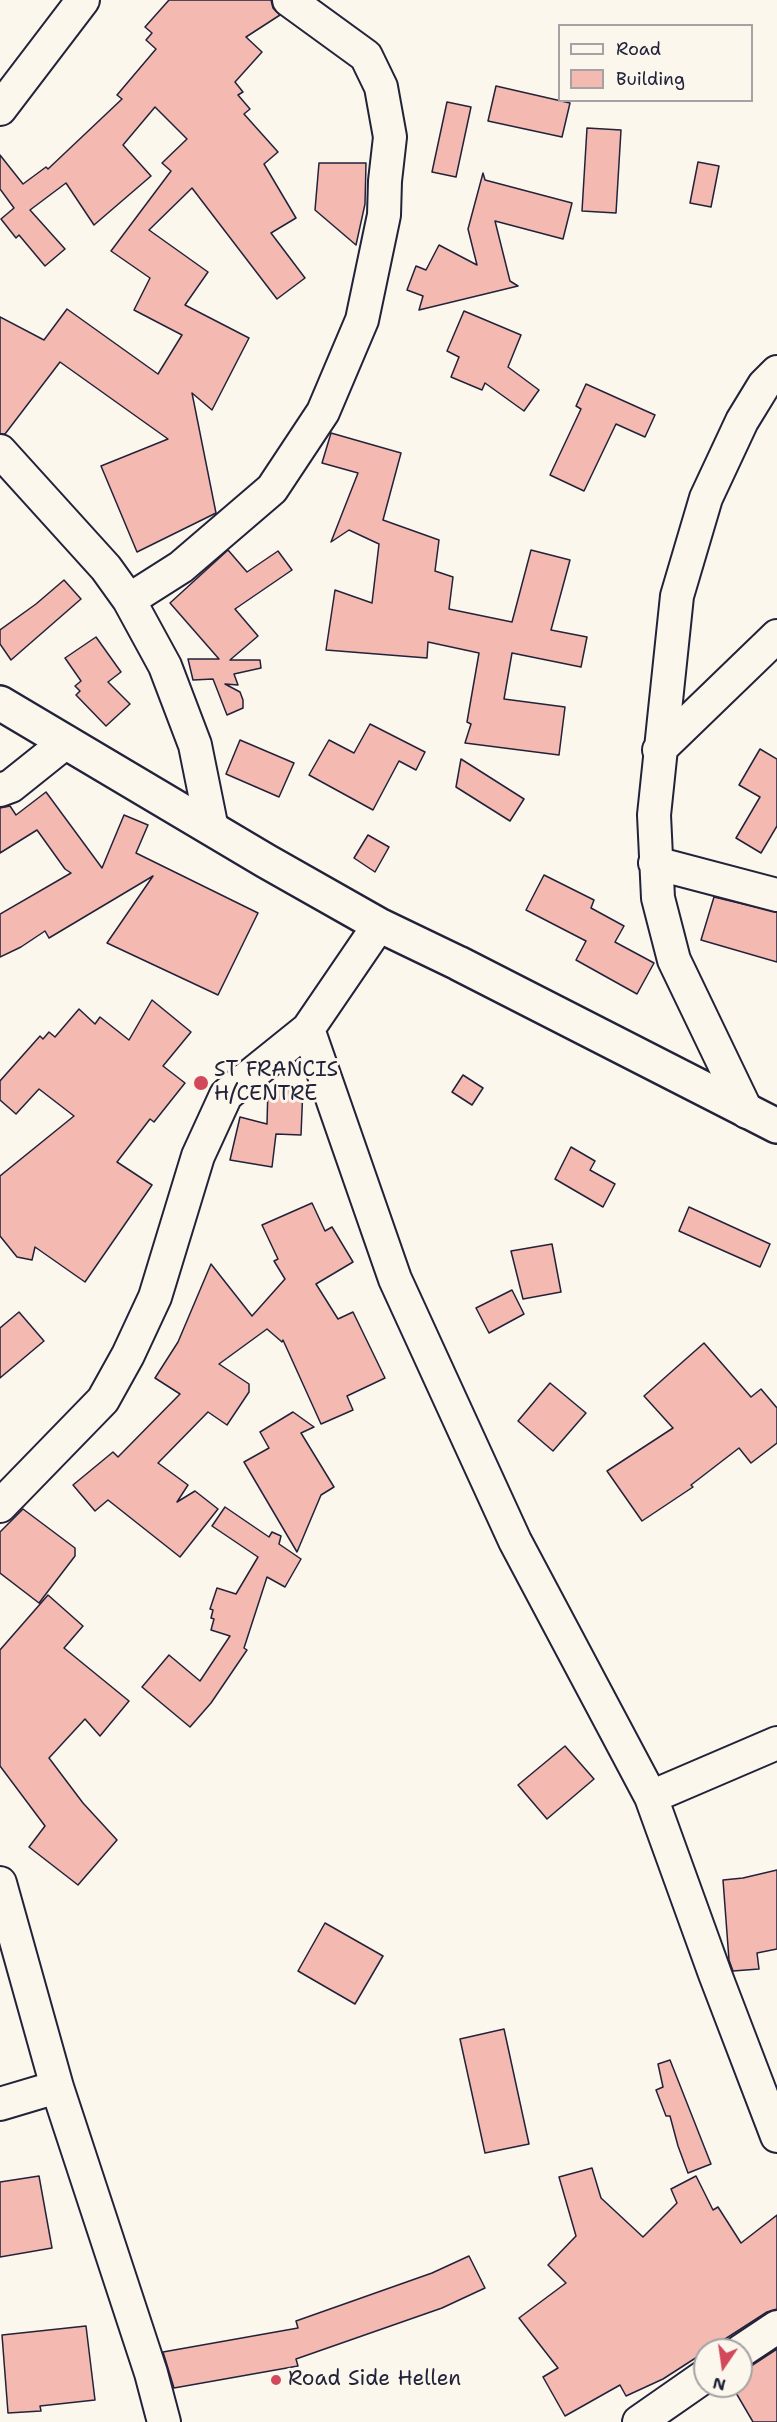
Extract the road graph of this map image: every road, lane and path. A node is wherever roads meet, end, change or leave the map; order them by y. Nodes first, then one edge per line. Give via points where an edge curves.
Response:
1 (83, 0) edge
2 (289, 0) edge
3 (0, 109) edge
4 (777, 372) edge
5 (0, 451) edge
6 (129, 600) junction
7 (777, 636) edge
8 (0, 703) edge
9 (66, 742) junction
10 (659, 750) junction
11 (0, 790) edge
12 (212, 829) junction
13 (655, 863) junction
14 (777, 895) edge
15 (379, 925) junction
16 (308, 1029) junction
17 (747, 1112) junction
18 (777, 1126) edge
19 (0, 1506) edge
20 (777, 1743) edge
21 (651, 1797) junction
22 (0, 1883) edge
23 (57, 2087) junction
24 (0, 2103) edge
25 (777, 2136) edge
26 (777, 2327) edge
27 (753, 2342) edge
28 (693, 2384) edge
29 (164, 2422) edge
30 (639, 2422) edge

1 - 3 street
2 - 6 street via 366,56 381,87 390,137 384,215 362,320 323,412 272,489 181,567
4 - 10 street via 764,385 742,421 706,498 677,596
5 - 6 street via 106,568
6 - 12 street via 165,666 195,745
7 - 10 street
8 - 9 main road
9 - 11 street via 11,786
9 - 12 main road
10 - 13 street
12 - 15 main road
13 - 14 street
13 - 17 street via 658,898 674,960
15 - 16 street
15 - 17 main road
16 - 19 street via 226,1095 198,1156 155,1297 128,1355 103,1400
16 - 21 street via 395,1279 515,1541
17 - 18 main road
20 - 21 street
21 - 25 street
22 - 23 street
23 - 24 street
23 - 29 street
26 - 27 street
28 - 30 street

